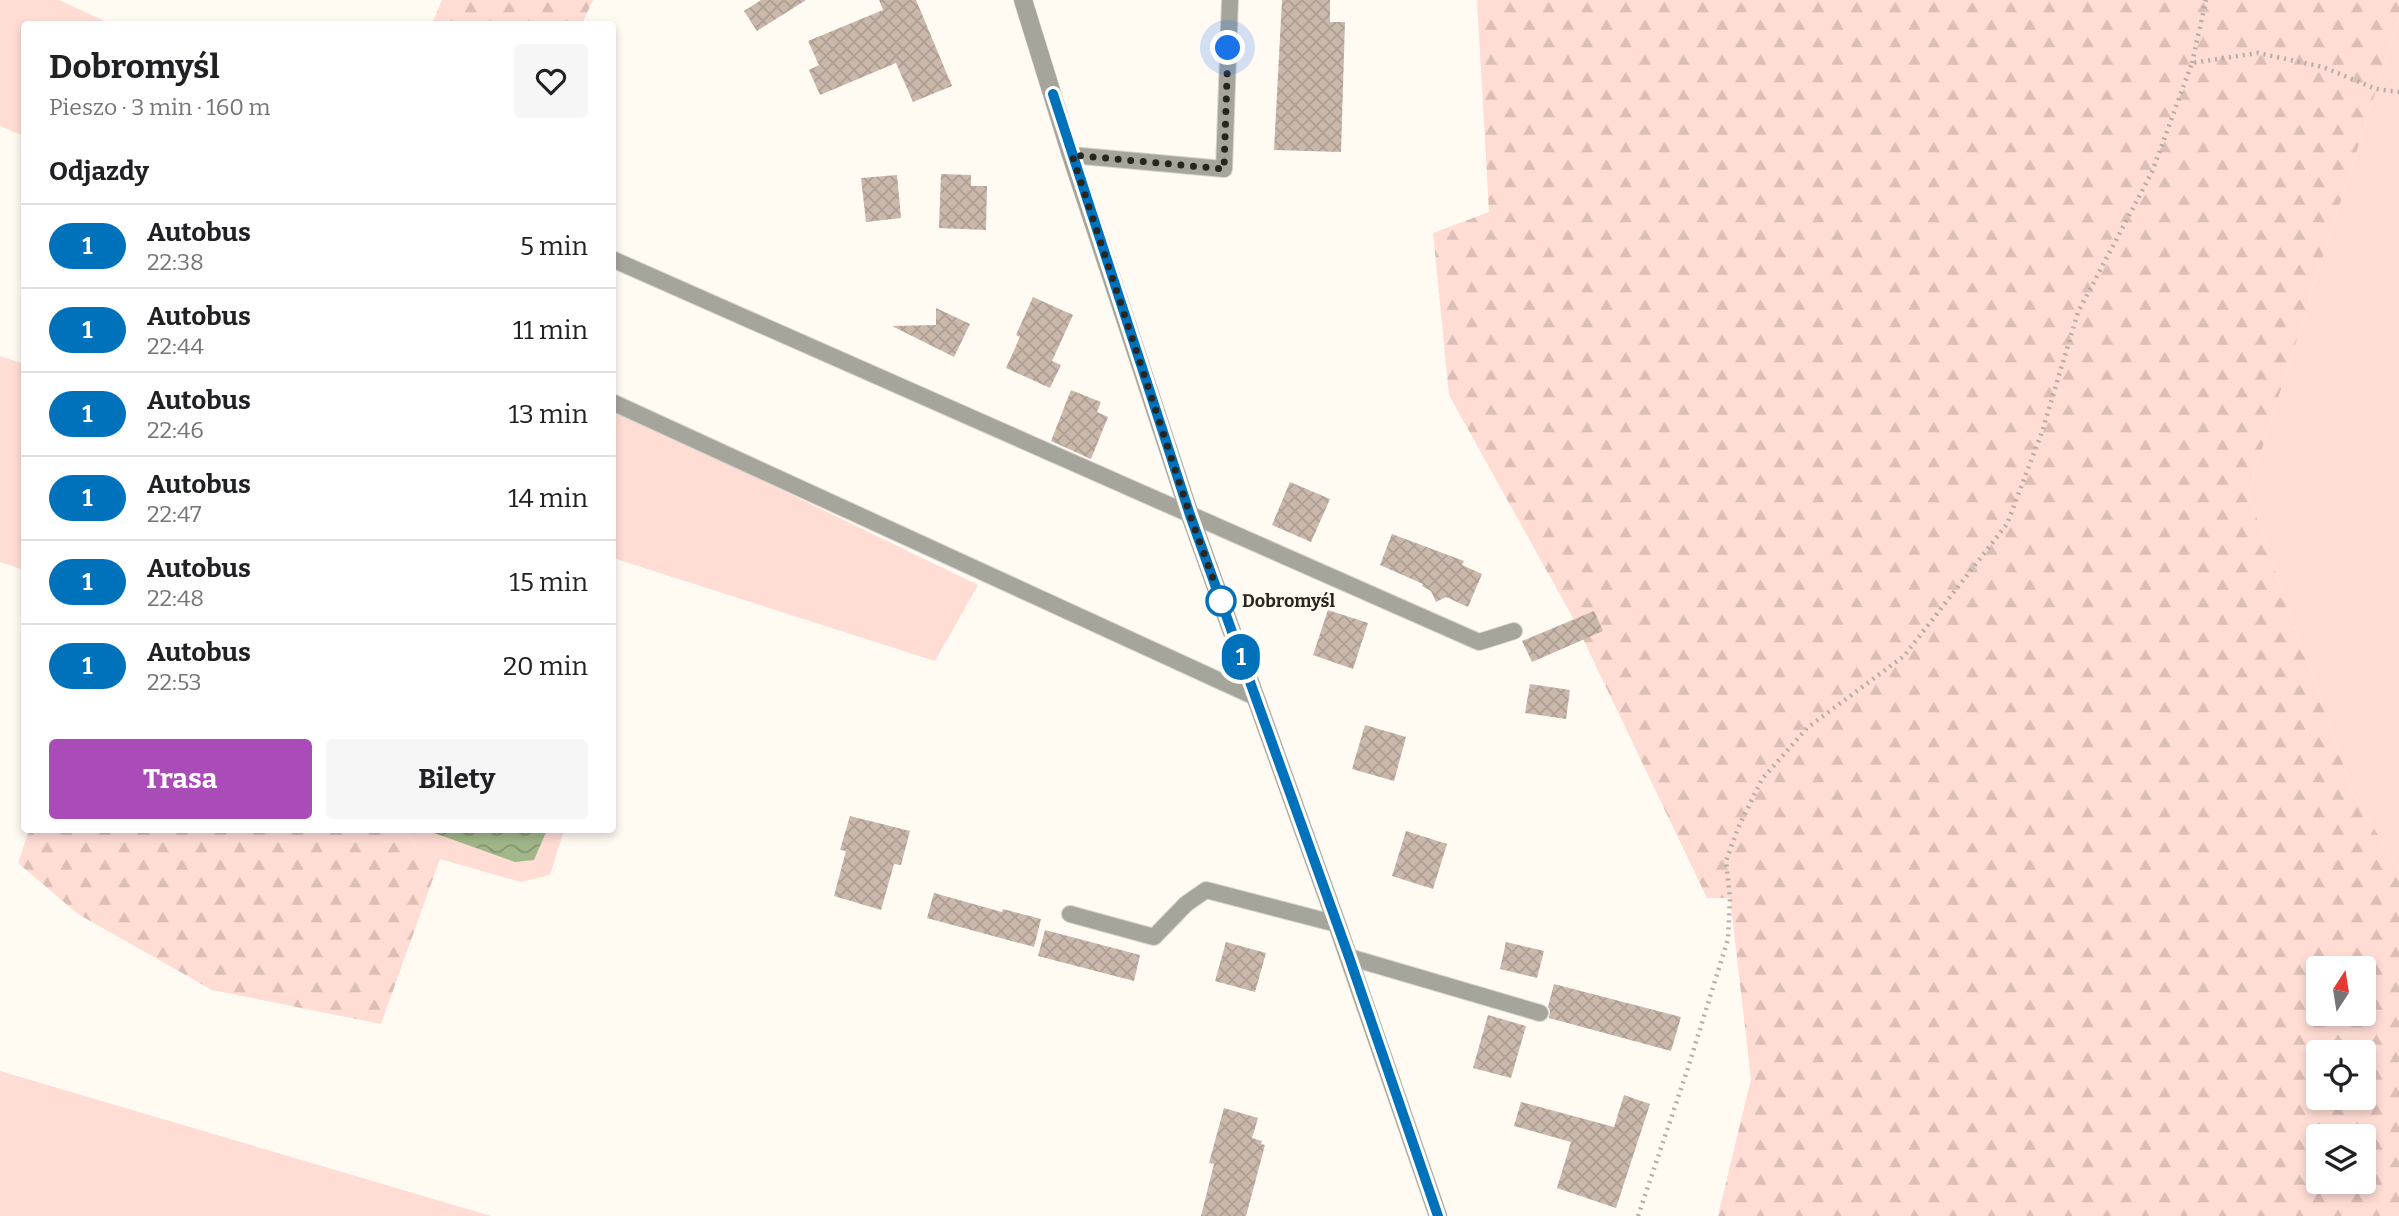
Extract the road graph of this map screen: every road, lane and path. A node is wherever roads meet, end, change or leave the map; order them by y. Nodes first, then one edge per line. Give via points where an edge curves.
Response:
1 (1023, 0) edge
2 (1230, 0) edge
3 (2206, 0) edge
4 (2192, 63) junction
5 (2399, 92) edge
6 (1072, 155) junction
7 (616, 261) edge
8 (616, 404) edge
9 (1190, 515) junction
10 (1514, 631) dead end
11 (1255, 697) junction
12 (1070, 914) dead end
13 (1337, 924) junction
14 (1349, 957) junction
15 (1540, 1013) dead end
16 (1438, 1216) edge
17 (1638, 1216) edge

1 - 6 street
2 - 6 lane via 1224,169
3 - 4 path
4 - 5 path via 2258,52
4 - 17 path via 2152,172 2078,312 2042,432 2007,524 1904,656 1807,728 1762,779 1738,828 1726,861 1728,939
6 - 9 street
7 - 9 lane
8 - 11 lane
9 - 10 lane via 1479,642
9 - 11 street
11 - 13 street
12 - 13 lane via 1154,937 1206,890
13 - 14 street
14 - 15 lane
14 - 16 street

